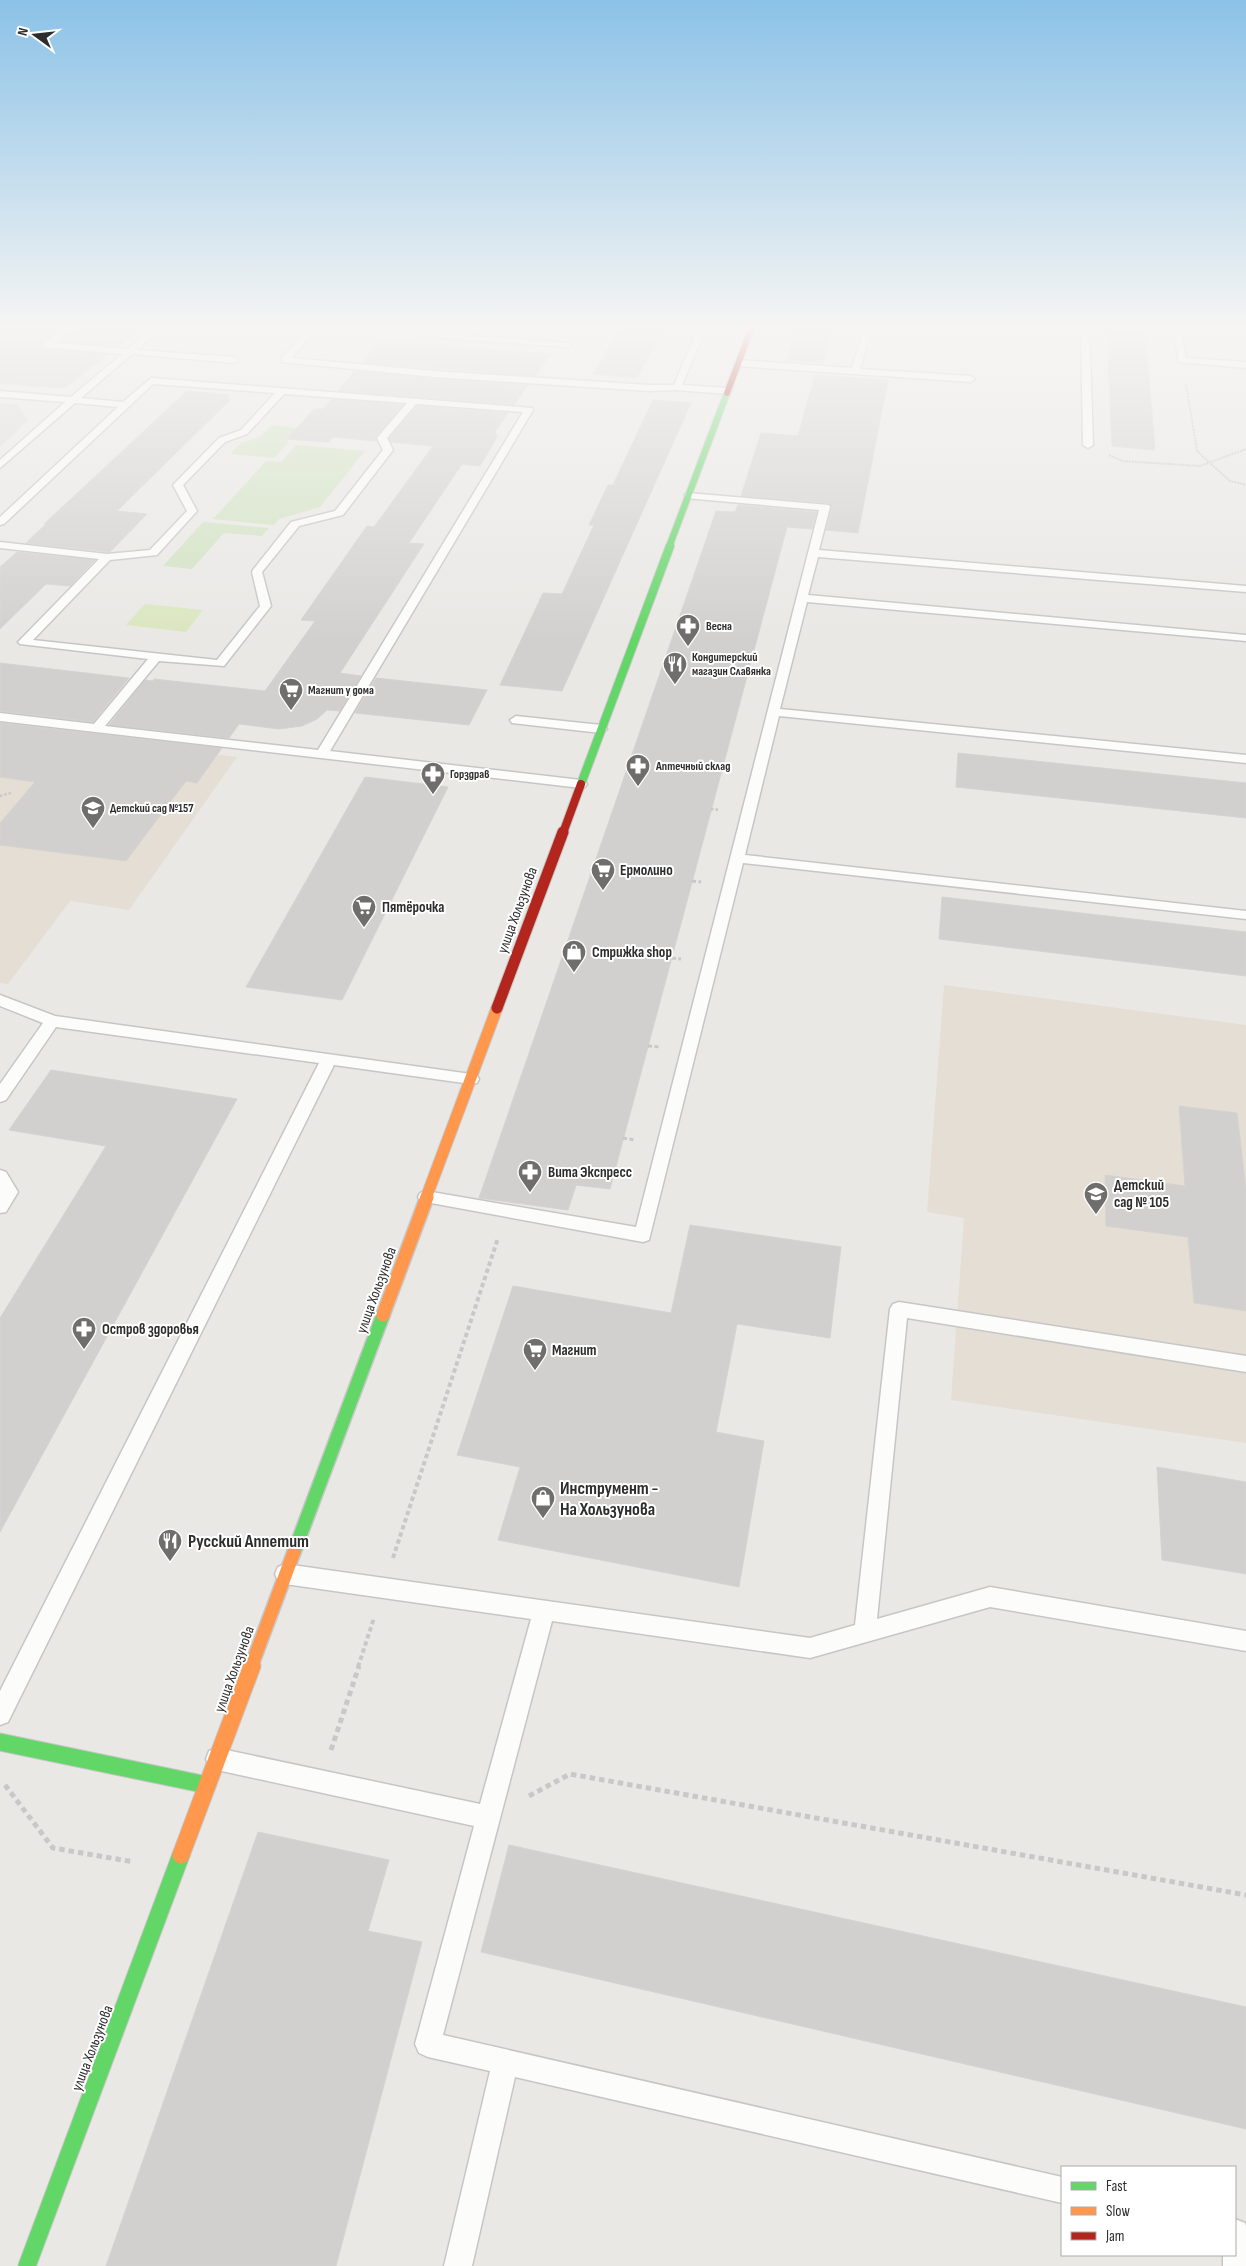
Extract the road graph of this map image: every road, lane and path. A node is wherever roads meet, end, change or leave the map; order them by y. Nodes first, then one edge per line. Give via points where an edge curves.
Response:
1 (39, 430) edge
2 (99, 430) edge
3 (246, 430) edge
4 (389, 430) edge
5 (517, 430) edge
6 (713, 430) edge
7 (1088, 430) edge
8 (1193, 430) edge
9 (1088, 445) joint
10 (1246, 449) edge
11 (1209, 462) junction
12 (0, 465) edge
13 (1246, 484) edge
14 (688, 496) junction
15 (0, 522) edge
16 (0, 546) edge
17 (813, 553) junction
18 (107, 557) junction
19 (1246, 589) edge
20 (802, 598) junction
21 (1246, 638) edge
22 (156, 657) junction
23 (774, 712) junction
24 (0, 716) edge
25 (516, 720) dead end
26 (97, 728) junction
27 (601, 729) junction
28 (322, 754) junction
29 (1246, 759) edge
30 (581, 784) junction
31 (11, 793) dead end
32 (0, 796) edge
33 (737, 858) junction
34 (1246, 915) edge
35 (0, 1000) edge
36 (52, 1022) junction
37 (329, 1059) junction
38 (471, 1079) junction
39 (0, 1096) edge
40 (0, 1176) edge
41 (426, 1197) junction
42 (0, 1207) edge
43 (506, 1211) junction
44 (1246, 1364) edge
45 (285, 1574) junction
46 (384, 1587) junction
47 (544, 1610) junction
48 (865, 1632) junction
49 (1246, 1640) edge
50 (0, 1714) edge
51 (0, 1742) edge
52 (217, 1759) junction
53 (321, 1782) junction
54 (0, 1784) edge
55 (207, 1785) junction
56 (488, 1818) junction
57 (175, 1870) junction
58 (1246, 1895) edge
59 (505, 2062) junction
60 (1061, 2190) edge
61 (1236, 2248) edge
62 (27, 2266) edge
63 (458, 2266) edge
64 (1237, 2266) edge

1 - 12 lane
2 - 15 lane
3 - 18 lane via 222,440 178,485 192,511 153,553
4 - 22 lane via 382,438 388,450 339,513 295,524 257,572 266,606 220,664
5 - 28 lane
6 - 14 street, улица Хользунова
7 - 9 lane
8 - 11 path via 1197,451
9 - 11 path via 1122,461 1200,466
10 - 11 path
11 - 13 path via 1230,481
14 - 17 lane via 824,507
14 - 27 street, улица Хользунова
16 - 18 lane
17 - 19 lane
17 - 20 lane
18 - 22 lane via 24,642
20 - 21 lane
20 - 23 lane
22 - 26 lane
23 - 29 lane
23 - 33 lane
24 - 26 lane
25 - 27 lane
26 - 28 lane
27 - 30 street, улица Хользунова
28 - 30 lane
30 - 38 street, улица Хользунова
31 - 32 path
33 - 34 lane
33 - 43 lane via 642,1235
35 - 36 lane
36 - 37 lane
36 - 39 lane
37 - 38 lane
37 - 50 lane
38 - 41 street, улица Хользунова
40 - 42 lane via 10,1192
41 - 43 lane
41 - 45 street, улица Хользунова
43 - 46 path
44 - 48 lane via 899,1309
45 - 46 lane
45 - 52 street, улица Хользунова
46 - 47 lane
46 - 53 path
47 - 48 lane via 810,1648
47 - 56 lane
48 - 49 lane via 990,1597
51 - 55 street
52 - 53 lane
52 - 55 street, улица Хользунова
53 - 56 lane
54 - 57 path via 6,1785 53,1848
55 - 57 street, улица Хользунова
56 - 58 path via 570,1774
56 - 59 lane via 428,2044
57 - 62 street, улица Хользунова
59 - 60 lane
59 - 63 lane
61 - 64 lane

